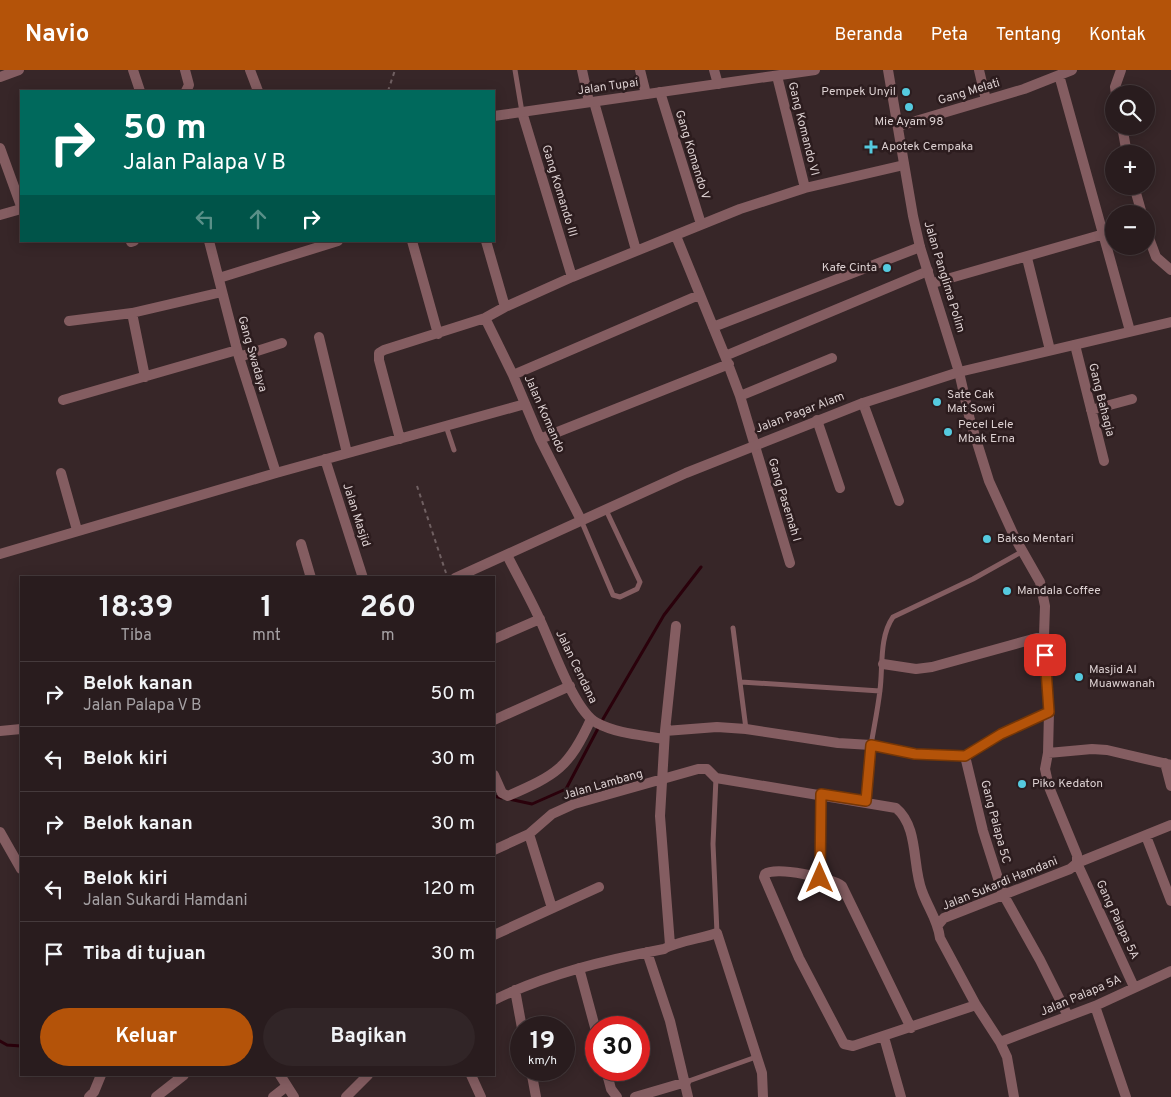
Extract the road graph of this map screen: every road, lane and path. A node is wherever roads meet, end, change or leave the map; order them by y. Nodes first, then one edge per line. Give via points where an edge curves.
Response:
1 (19, 70) edge
2 (132, 70) edge
3 (185, 70) edge
4 (250, 70) edge
5 (396, 70) edge
6 (515, 70) edge
7 (582, 70) edge
8 (640, 70) edge
9 (714, 70) edge
10 (815, 70) edge
11 (888, 70) edge
12 (978, 70) edge
13 (1072, 70) edge
14 (1121, 70) edge
15 (783, 73) edge
16 (1059, 75) junction
17 (0, 77) edge
18 (718, 84) junction
19 (1116, 85) edge
20 (140, 90) edge
21 (186, 90) edge
22 (258, 90) edge
23 (388, 90) edge
24 (660, 92) junction
25 (646, 94) junction
26 (986, 100) junction
27 (592, 102) junction
28 (522, 112) junction
29 (495, 116) edge
30 (899, 126) junction
31 (0, 148) edge
32 (904, 165) junction
33 (805, 188) junction
34 (20, 205) edge
35 (20, 208) edge
36 (0, 215) edge
37 (701, 224) junction
38 (1104, 234) junction
39 (676, 236) junction
40 (209, 242) edge
41 (335, 242) edge
42 (412, 242) edge
43 (486, 242) edge
44 (920, 247) junction
45 (636, 250) junction
46 (1155, 254) edge
47 (1026, 258) junction
48 (1171, 270) edge
49 (928, 271) junction
50 (572, 277) junction
51 (219, 278) junction
52 (933, 284) junction
53 (222, 292) junction
54 (699, 295) junction
55 (505, 307) junction
56 (132, 313) junction
57 (485, 318) junction
58 (69, 322) dead end
59 (1171, 322) edge
60 (713, 327) junction
61 (1130, 331) junction
62 (438, 334) junction
63 (319, 337) dead end
64 (282, 343) dead end
65 (1075, 345) junction
66 (1050, 350) junction
67 (238, 354) junction
68 (832, 358) dead end
69 (727, 360) junction
70 (959, 372) junction
71 (513, 375) junction
72 (145, 377) junction
73 (740, 396) junction
74 (1132, 399) dead end
75 (63, 400) dead end
76 (863, 403) junction
77 (525, 404) junction
78 (1091, 410) junction
79 (817, 420) junction
80 (446, 426) junction
81 (400, 439) junction
82 (540, 439) junction
83 (753, 445) junction
84 (454, 450) dead end
85 (347, 453) junction
86 (325, 459) junction
87 (1104, 461) dead end
88 (61, 473) dead end
89 (276, 473) junction
90 (417, 486) dead end
91 (840, 488) dead end
92 (899, 501) dead end
93 (606, 510) junction
94 (581, 520) junction
95 (77, 530) junction
96 (301, 544) dead end
97 (1024, 550) junction
98 (0, 554) edge
99 (507, 555) junction
100 (790, 563) dead end
101 (310, 576) edge
102 (362, 576) edge
103 (447, 576) edge
104 (460, 576) edge
105 (540, 618) junction
106 (676, 626) dead end
107 (734, 628) dead end
108 (1044, 636) junction
109 (495, 639) edge
110 (883, 664) junction
111 (742, 682) junction
112 (570, 686) junction
113 (880, 690) junction
114 (1049, 712) junction
115 (495, 720) edge
116 (594, 721) junction
117 (746, 728) junction
118 (20, 729) edge
119 (0, 731) edge
120 (665, 735) junction
121 (871, 745) junction
122 (1048, 753) junction
123 (965, 756) junction
124 (1168, 764) edge
125 (495, 776) edge
126 (716, 778) junction
127 (661, 781) junction
128 (1171, 786) edge
129 (821, 794) junction
130 (866, 801) junction
131 (1171, 825) edge
132 (0, 832) edge
133 (529, 834) junction
134 (1146, 836) junction
135 (495, 850) edge
136 (1076, 863) junction
137 (20, 867) edge
138 (820, 878) junction
139 (599, 887) dead end
140 (1003, 894) junction
141 (1171, 901) edge
142 (552, 908) junction
143 (938, 925) junction
144 (717, 934) junction
145 (495, 935) edge
146 (670, 945) junction
147 (647, 952) junction
148 (580, 968) junction
149 (1171, 971) edge
150 (1134, 987) junction
151 (515, 990) junction
152 (495, 1000) edge
153 (976, 1004) junction
154 (1095, 1006) junction
155 (520, 1016) edge
156 (592, 1016) edge
157 (1068, 1016) junction
158 (912, 1028) junction
159 (884, 1036) junction
160 (1000, 1042) junction
161 (756, 1057) junction
162 (101, 1076) edge
163 (183, 1076) edge
164 (281, 1076) edge
165 (367, 1076) edge
166 (471, 1076) edge
167 (533, 1081) edge
168 (609, 1081) edge
169 (686, 1082) junction
170 (287, 1086) junction
171 (89, 1097) edge
172 (156, 1097) edge
173 (273, 1097) edge
174 (294, 1097) edge
175 (346, 1097) edge
176 (481, 1097) edge
177 (536, 1097) edge
178 (617, 1097) edge
179 (634, 1097) edge
180 (688, 1097) edge
181 (763, 1097) edge
182 (901, 1097) edge
183 (1014, 1097) edge
184 (1126, 1097) edge

1 - 17 street
2 - 20 street
3 - 21 street via 189,85
4 - 22 street
5 - 23 path
6 - 28 lane
7 - 27 street
8 - 25 street
9 - 18 street
10 - 15 street, Jalan Tupai
11 - 30 street, Jalan Panglima Polim
12 - 26 street
13 - 16 street, Gang Melati
14 - 19 street
15 - 18 street, Jalan Tupai
15 - 33 street, Gang Komando VI
16 - 26 street, Gang Melati
16 - 38 street
18 - 24 street, Jalan Tupai
24 - 25 street, Jalan Tupai
24 - 37 street, Gang Komando V
25 - 27 street, Jalan Tupai
26 - 30 street, Gang Melati
27 - 28 street, Jalan Tupai
27 - 45 street
28 - 29 street, Jalan Tupai
28 - 50 street, Gang Komando III
30 - 32 street, Jalan Panglima Polim
31 - 34 street
32 - 33 street
32 - 44 street, Jalan Panglima Polim
33 - 37 street
35 - 36 street
37 - 39 street
38 - 47 street
38 - 61 street
39 - 45 street
39 - 54 street, Gang Pasemah I
40 - 51 street, Gang Swadaya
41 - 51 street
42 - 62 street
43 - 55 street
44 - 49 street, Jalan Panglima Polim
44 - 60 street
45 - 50 street
46 - 48 street
47 - 52 street
47 - 66 street
49 - 52 street, Jalan Panglima Polim
49 - 69 street
50 - 55 street
51 - 53 street, Gang Swadaya
52 - 70 street, Jalan Panglima Polim
53 - 56 street
53 - 67 street, Gang Swadaya
54 - 60 street, Gang Pasemah I
54 - 71 street
55 - 57 street
56 - 58 street
56 - 72 street
57 - 62 street
57 - 71 street, Jalan Komando
59 - 61 street, Jalan Pagar Alam
60 - 69 street, Gang Pasemah I
61 - 65 street, Jalan Pagar Alam
62 - 81 street via 379,354
63 - 85 street
64 - 67 street
65 - 66 street, Jalan Pagar Alam
65 - 78 street, Gang Bahagia
66 - 70 street, Jalan Pagar Alam
67 - 72 street
67 - 89 street, Gang Swadaya
68 - 73 street
69 - 73 street, Gang Pasemah I
69 - 82 street
70 - 76 street, Jalan Pagar Alam
70 - 97 street, Jalan Sukardi Hamdani via 989,481 1015,538
71 - 77 street, Jalan Komando
72 - 75 street
73 - 83 street, Gang Pasemah I
74 - 78 street
76 - 79 street, Jalan Pagar Alam
76 - 92 street
77 - 80 street
77 - 82 street, Jalan Komando
78 - 87 street, Gang Bahagia
79 - 83 street, Jalan Pagar Alam
79 - 91 street
80 - 81 street
80 - 84 lane
81 - 85 street
82 - 94 street, Jalan Komando
83 - 93 street, Jalan Pagar Alam
83 - 100 street, Gang Pasemah I
85 - 86 street
86 - 89 street
86 - 102 street, Jalan Masjid
88 - 95 street
89 - 95 street
90 - 103 path
93 - 94 street, Jalan Pagar Alam
93 - 94 lane via 640,582 637,589 620,597 613,595
94 - 99 street, Jalan Pagar Alam
95 - 98 street
96 - 101 street
97 - 108 street, Jalan Sukardi Hamdani via 1040,582 1045,606
97 - 110 lane via 893,617 887,626
99 - 104 street, Jalan Pagar Alam
99 - 105 street, Jalan Cendana
105 - 109 street
105 - 112 street, Jalan Cendana
106 - 120 street
107 - 111 lane
108 - 110 street via 932,667 916,669
108 - 114 street, Jalan Sukardi Hamdani
110 - 113 lane
111 - 113 lane
111 - 117 lane
112 - 115 street
112 - 116 street, Jalan Cendana via 582,709
113 - 121 lane
114 - 122 street, Jalan Sukardi Hamdani
114 - 123 street via 1001,734
116 - 120 street via 632,735
116 - 125 street via 579,746 554,774 508,796 502,793
117 - 120 street via 717,727
117 - 121 street
118 - 119 street
120 - 127 street
121 - 123 street via 915,754
121 - 130 street
122 - 124 street via 1106,750
122 - 136 street, Jalan Sukardi Hamdani via 1045,769 1076,855
123 - 140 street, Gang Palapa 5C via 983,831
124 - 128 street
126 - 127 street, Jalan Lambang via 707,769 698,769
126 - 129 street, Jalan Lambang
126 - 144 lane via 713,844
127 - 133 street, Jalan Lambang via 574,804 552,814
127 - 146 street via 660,816
129 - 130 street, Jalan Lambang
129 - 138 street
130 - 143 street, Jalan Lambang via 896,808 902,813 908,824 921,891
131 - 134 street
132 - 137 street
133 - 135 street, Jalan Lambang
133 - 142 street
134 - 136 street
134 - 141 street
136 - 140 street, Jalan Sukardi Hamdani via 1070,869
136 - 150 street, Gang Palapa 5A
138 - 158 street via 842,886
138 - 159 street via 773,871 764,877 799,958 844,1044 853,1046
139 - 142 street
140 - 143 street, Jalan Sukardi Hamdani via 944,918
140 - 157 street, Gang Palapa 5C
142 - 145 street
143 - 153 street, Jalan Sukardi Hamdani via 940,938
144 - 146 street
144 - 161 street
146 - 147 street
147 - 148 street
147 - 169 street
148 - 151 street
148 - 156 street
149 - 150 street, Jalan Palapa 5A
150 - 154 street, Jalan Palapa 5A
151 - 152 street
151 - 155 street
153 - 158 street
153 - 160 street, Jalan Sukardi Hamdani
154 - 157 street, Jalan Palapa 5A
154 - 184 street
157 - 160 street, Jalan Palapa 5A
158 - 159 street
159 - 182 street
160 - 183 street, Jalan Sukardi Hamdani via 1007,1057
161 - 169 lane
161 - 181 street via 762,1073
162 - 171 street
163 - 172 street
164 - 170 street
165 - 175 street
166 - 176 street
167 - 177 street
168 - 178 street
169 - 179 street
169 - 180 street
170 - 173 street
170 - 174 street

